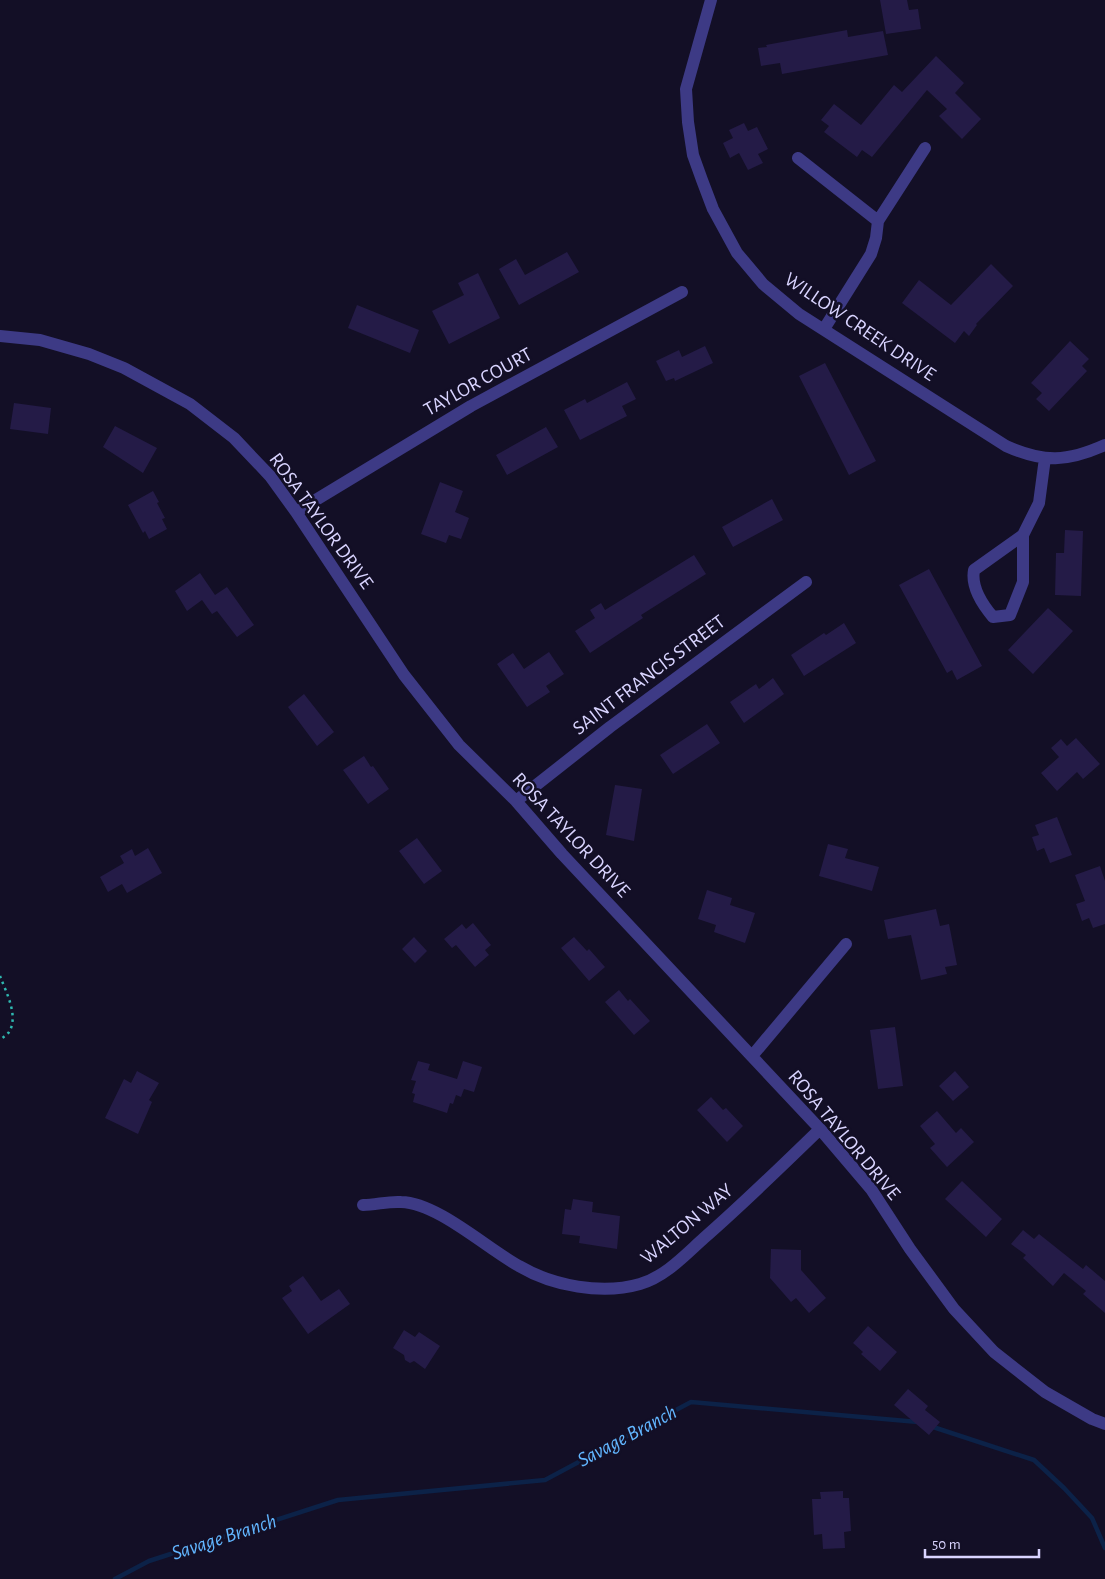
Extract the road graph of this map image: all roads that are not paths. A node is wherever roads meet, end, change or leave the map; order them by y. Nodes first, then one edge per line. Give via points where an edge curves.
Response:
1 (711, 0) edge
2 (925, 148) dead end
3 (798, 158) dead end
4 (878, 221) junction
5 (682, 292) dead end
6 (824, 329) junction
7 (0, 336) edge
8 (1105, 445) edge
9 (1045, 458) junction
10 (296, 512) junction
11 (1023, 535) junction
12 (806, 582) dead end
13 (516, 801) junction
14 (846, 944) dead end
15 (752, 1056) junction
16 (820, 1130) junction
17 (363, 1205) dead end
18 (1105, 1424) edge

1 - 6 street, WILLOW CREEK DRIVE via 686,89 693,155 713,209 737,253 763,284 799,314
2 - 4 street
3 - 4 street
4 - 6 street via 871,254
5 - 10 street, TAYLOR COURT via 471,406
6 - 9 street, WILLOW CREEK DRIVE via 1006,446 1025,455
7 - 10 street, ROSA TAYLOR DRIVE via 40,340 89,354 124,368 190,404 234,438 270,476
8 - 9 street, WILLOW CREEK DRIVE via 1068,458
9 - 11 street via 1039,503
10 - 13 street, ROSA TAYLOR DRIVE via 404,674 460,745
11 - 11 street via 974,570 982,604 993,617 1010,615 1023,582
12 - 13 street, SAINT FRANCIS STREET
13 - 15 street, ROSA TAYLOR DRIVE
14 - 15 street
15 - 16 street, ROSA TAYLOR DRIVE
16 - 17 street, WALTON WAY via 676,1263 641,1284 619,1288 572,1285 530,1272 445,1217 422,1206 402,1202
16 - 18 street, ROSA TAYLOR DRIVE via 871,1189 954,1309 994,1352 1045,1392

